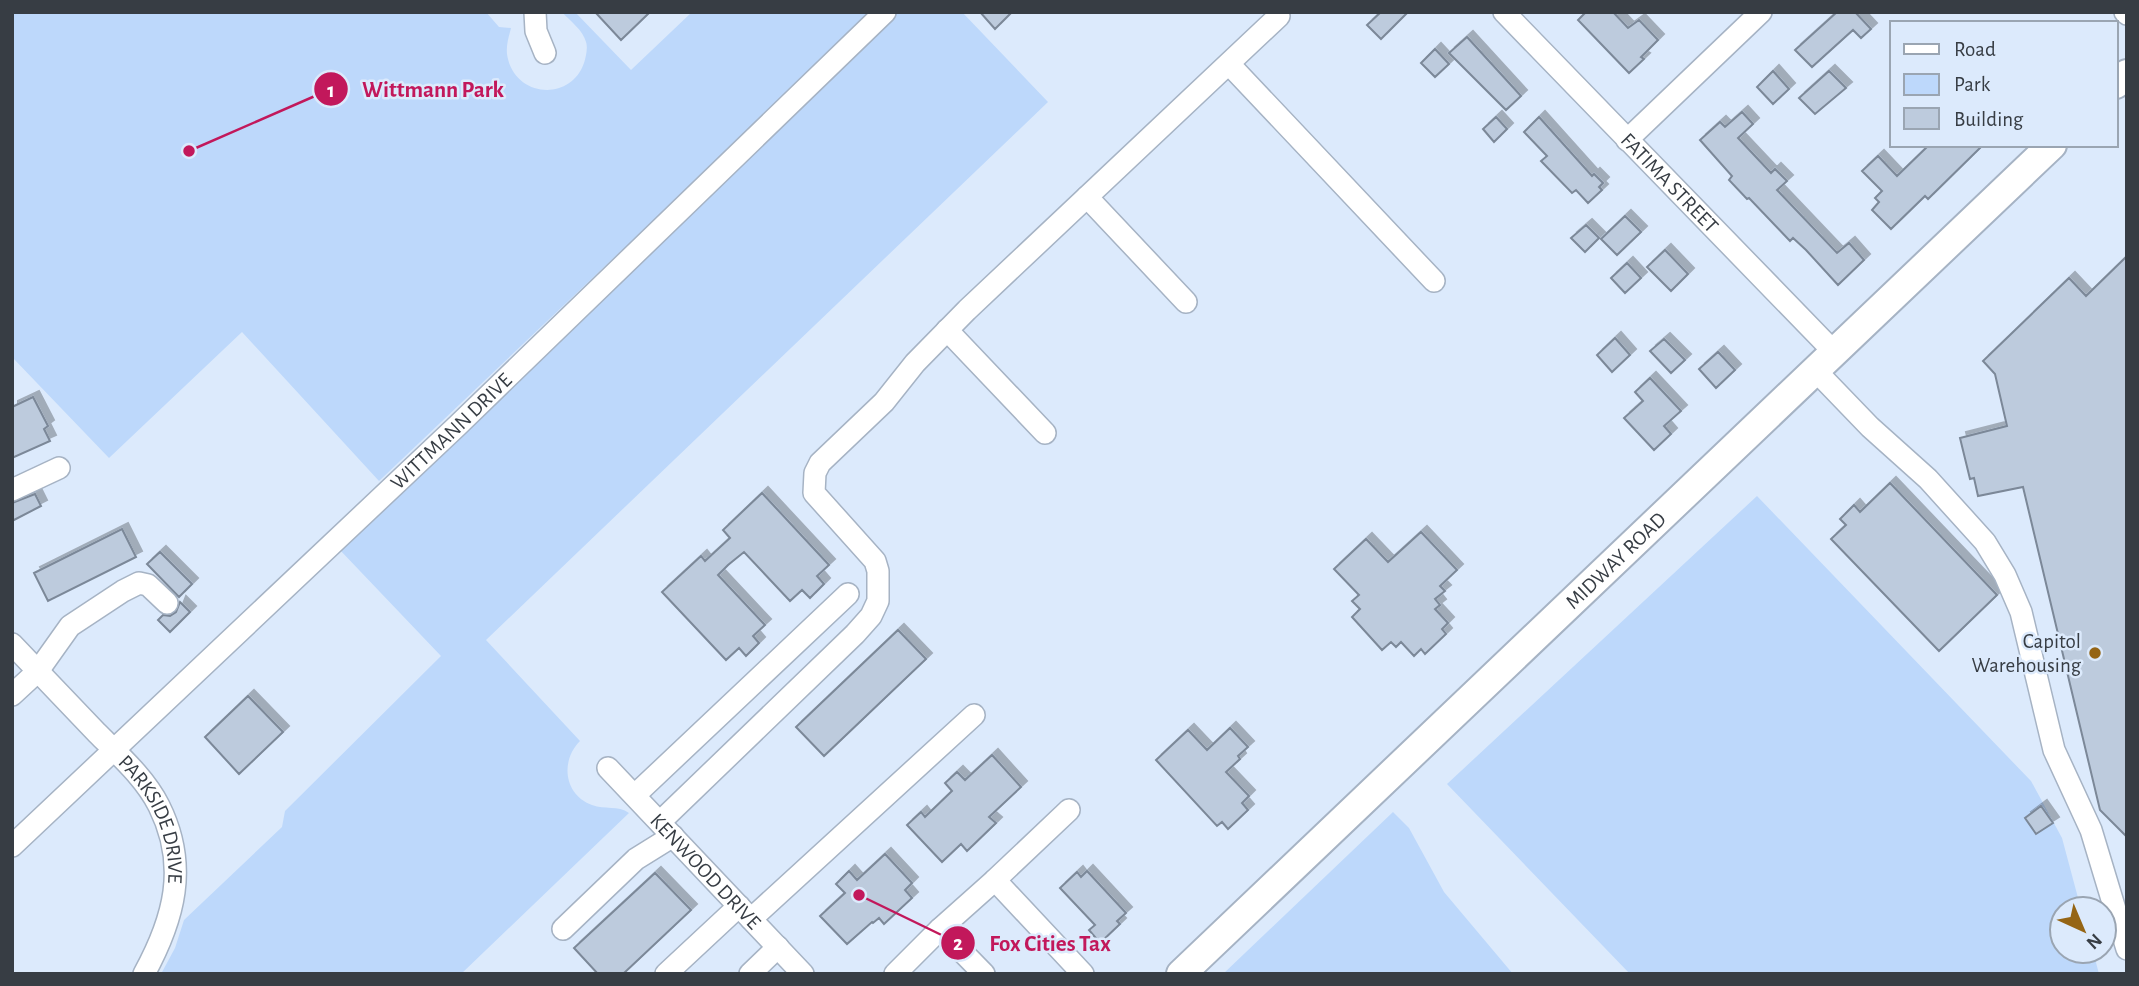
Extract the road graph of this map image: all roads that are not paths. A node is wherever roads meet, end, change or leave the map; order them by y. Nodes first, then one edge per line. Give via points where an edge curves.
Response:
1 (535, 12) edge
2 (885, 12) edge
3 (1504, 12) edge
4 (1761, 12) edge
5 (1279, 16) dead end
6 (545, 53) dead end
7 (1229, 64) junction
8 (1627, 140) junction
9 (2050, 147) edge
10 (1087, 197) junction
11 (1434, 281) dead end
12 (1186, 302) dead end
13 (947, 330) junction
14 (1825, 362) junction
15 (1045, 433) dead end
16 (59, 468) dead end
17 (12, 490) edge
18 (848, 594) dead end
19 (167, 603) dead end
20 (12, 644) edge
21 (37, 671) junction
22 (12, 695) edge
23 (974, 715) dead end
24 (114, 750) junction
25 (608, 768) dead end
26 (635, 795) junction
27 (1069, 810) dead end
28 (667, 829) junction
29 (12, 846) edge
30 (995, 880) junction
31 (745, 913) junction
32 (563, 929) dead end
33 (940, 929) junction
34 (778, 947) junction
35 (2127, 948) edge
36 (144, 974) edge
37 (666, 974) edge
38 (750, 974) edge
39 (803, 974) edge
40 (895, 974) edge
41 (984, 974) edge
42 (1083, 974) edge
43 (1181, 974) edge

1 - 6 street via 536,31
2 - 24 street, WITTMANN DRIVE
3 - 8 street, FATIMA STREET
4 - 8 street
5 - 7 street
7 - 10 street
7 - 11 street
8 - 14 street, FATIMA STREET
9 - 14 main road, MIDWAY ROAD
10 - 12 street
10 - 13 street
13 - 15 street
13 - 28 street via 815,473 814,493 875,561 878,601 871,616
14 - 35 street, FATIMA STREET via 1870,427 1928,479 1985,542 2005,575 2021,612 2054,750 2091,830
14 - 43 main road, MIDWAY ROAD
16 - 17 street
18 - 26 street
19 - 21 street via 148,585 139,583 123,591 70,626
20 - 21 street, PARKSIDE DRIVE
21 - 22 street
21 - 24 street, PARKSIDE DRIVE
23 - 31 street
24 - 29 street, WITTMANN DRIVE
24 - 36 street, PARKSIDE DRIVE via 159,805 174,859 176,886 169,922
25 - 26 street, KENWOOD DRIVE
26 - 28 street, KENWOOD DRIVE
27 - 30 street
28 - 31 street, KENWOOD DRIVE
28 - 32 street
30 - 33 street
30 - 42 street
31 - 34 street, KENWOOD DRIVE
31 - 37 street
33 - 40 street
33 - 41 street
34 - 38 street
34 - 39 street, KENWOOD DRIVE

